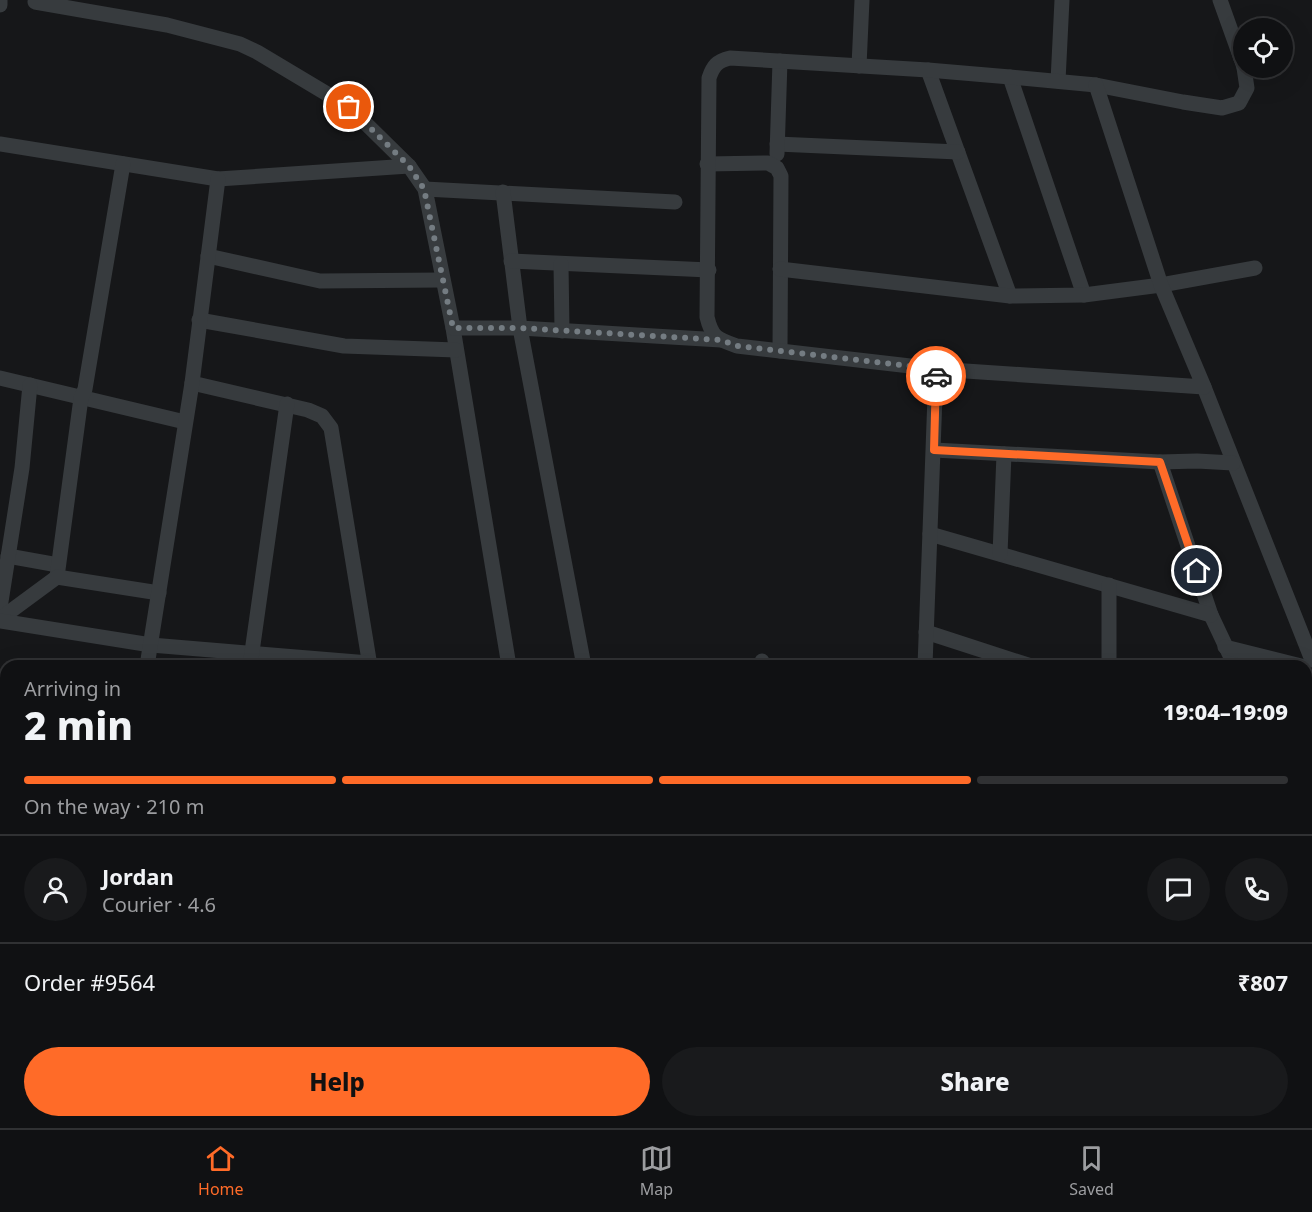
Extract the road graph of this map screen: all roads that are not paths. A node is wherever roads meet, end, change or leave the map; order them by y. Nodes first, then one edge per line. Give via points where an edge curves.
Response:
1 (0, 0) edge
2 (862, 0) edge
3 (1062, 0) edge
4 (1220, 0) edge
5 (35, 2) dead end
6 (0, 5) edge
7 (1233, 36) edge
8 (780, 61) junction
9 (859, 66) junction
10 (928, 70) junction
11 (1010, 77) junction
12 (1246, 78) edge
13 (1058, 81) junction
14 (1096, 85) junction
15 (0, 144) edge
16 (777, 144) junction
17 (958, 152) junction
18 (123, 164) junction
19 (707, 164) junction
20 (409, 166) junction
21 (777, 168) junction
22 (218, 179) junction
23 (424, 189) junction
24 (503, 192) junction
25 (675, 202) dead end
26 (208, 256) junction
27 (511, 261) junction
28 (561, 264) junction
29 (1255, 268) dead end
30 (780, 269) junction
31 (709, 270) junction
32 (442, 280) junction
33 (1161, 285) junction
34 (1084, 295) junction
35 (1010, 297) junction
36 (199, 320) junction
37 (453, 328) junction
38 (520, 328) junction
39 (562, 331) junction
40 (721, 340) junction
41 (456, 350) junction
42 (780, 351) junction
43 (936, 369) junction
44 (0, 378) edge
45 (192, 383) junction
46 (30, 385) junction
47 (1204, 387) junction
48 (81, 398) junction
49 (287, 404) junction
50 (185, 422) junction
51 (934, 450) junction
52 (1004, 454) junction
53 (1160, 462) junction
54 (1233, 463) junction
55 (930, 534) junction
56 (1000, 554) junction
57 (8, 556) junction
58 (58, 571) junction
59 (1109, 585) junction
60 (159, 593) junction
61 (0, 608) edge
62 (1211, 615) junction
63 (0, 620) edge
64 (926, 632) junction
65 (151, 645) junction
66 (1225, 647) junction
67 (148, 660) edge
68 (250, 660) edge
69 (369, 660) edge
70 (507, 660) edge
71 (583, 660) edge
72 (925, 660) edge
73 (1011, 660) edge
74 (1108, 660) edge
75 (1232, 660) edge
76 (1277, 660) edge
77 (1312, 660) edge

1 - 6 street
2 - 9 street
3 - 13 street
4 - 7 street
5 - 20 street via 166,25 240,44 349,107
8 - 9 street
8 - 16 street
8 - 19 street via 730,58 712,68
9 - 10 street
10 - 11 street
10 - 17 street
11 - 13 street
11 - 34 street
12 - 14 street via 1247,88 1239,103 1222,108
13 - 14 street
14 - 33 street
15 - 18 street
16 - 17 street
16 - 21 street
17 - 35 street
18 - 22 street
18 - 48 street
19 - 21 street via 768,163
19 - 31 street
20 - 22 street
20 - 23 street
21 - 30 street via 781,176
22 - 26 street
23 - 24 street
23 - 32 street
24 - 25 street
24 - 27 street
26 - 32 street via 320,281
26 - 36 street
27 - 28 street
27 - 38 street
28 - 31 street
28 - 39 street
29 - 33 street
30 - 35 street
30 - 42 street
31 - 40 street via 707,317 711,332
32 - 37 street
33 - 34 street
33 - 47 street
34 - 35 street
36 - 41 street via 344,346
36 - 45 street
37 - 38 street
37 - 41 street
38 - 39 street
38 - 71 street
39 - 40 street
40 - 42 street
41 - 70 street
42 - 43 street
43 - 47 street
43 - 51 street
44 - 46 street
45 - 49 street
45 - 50 street
46 - 48 street
46 - 57 street
47 - 54 street
48 - 50 street
48 - 58 street
49 - 68 street
49 - 69 street via 322,416 331,428
50 - 60 street
51 - 52 street
51 - 55 street
52 - 53 street
52 - 56 street
53 - 54 street
53 - 62 street
54 - 77 street
55 - 56 street
55 - 64 street
56 - 59 street
57 - 58 street
57 - 61 street
58 - 60 street
58 - 63 street
59 - 62 street
59 - 74 street
60 - 65 street
62 - 66 street
63 - 65 street
64 - 72 street
64 - 73 street
65 - 67 street
65 - 68 street
66 - 75 street
66 - 76 street

